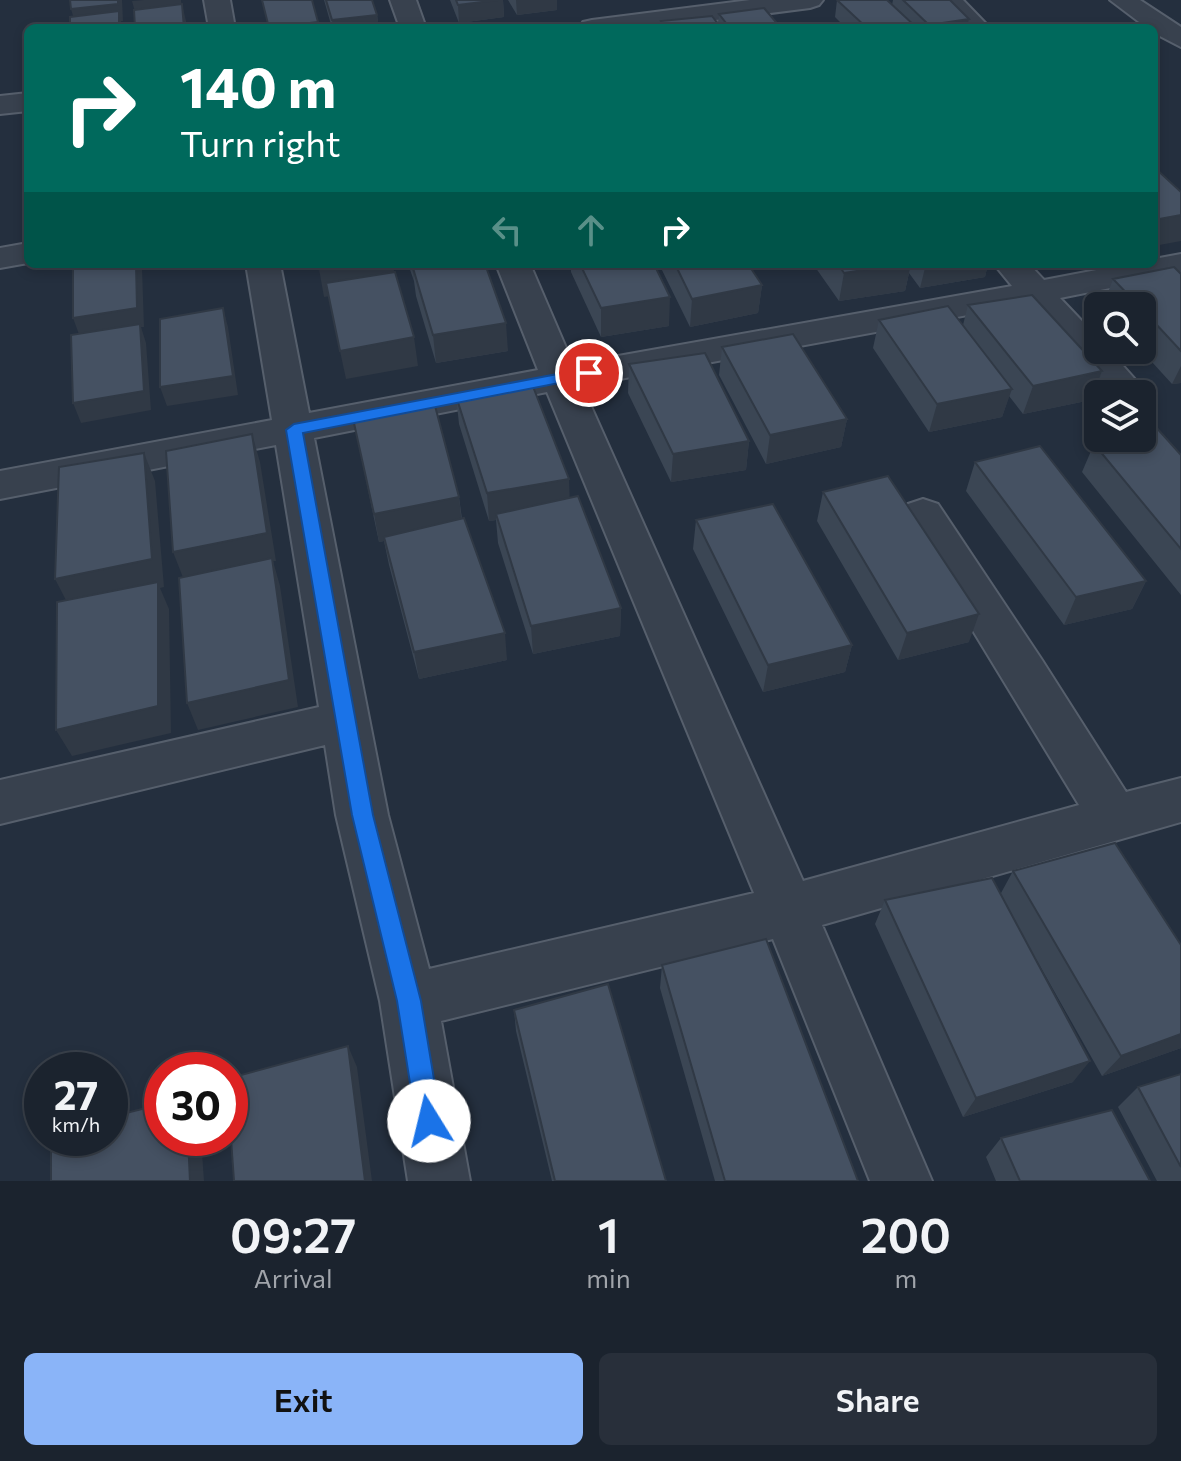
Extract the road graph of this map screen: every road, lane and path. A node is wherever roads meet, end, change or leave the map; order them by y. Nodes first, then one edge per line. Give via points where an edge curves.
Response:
1 (217, 0) edge
2 (403, 0) edge
3 (810, 0) edge
4 (949, 0) edge
5 (1123, 0) edge
6 (778, 2) edge
7 (221, 24) edge
8 (412, 24) edge
9 (621, 24) edge
10 (798, 24) edge
11 (973, 24) edge
12 (1181, 39) edge
13 (24, 102) edge
14 (0, 105) edge
15 (24, 254) edge
16 (0, 258) edge
17 (1181, 264) edge
18 (264, 268) edge
19 (515, 268) edge
20 (1015, 268) edge
21 (1036, 292) junction
22 (560, 378) junction
23 (1116, 380) edge
24 (294, 430) junction
25 (0, 485) edge
26 (923, 514) dead end
27 (347, 720) junction
28 (1181, 800) edge
29 (0, 802) edge
30 (1114, 818) junction
31 (789, 910) junction
32 (409, 1001) junction
33 (439, 1181) edge
34 (901, 1181) edge

1 - 7 street
2 - 8 street
3 - 6 street
4 - 11 street
5 - 12 street
6 - 9 street
6 - 10 street
13 - 14 street
15 - 16 street
17 - 21 street
18 - 24 street
19 - 22 street
20 - 21 street
21 - 22 street
21 - 23 street
22 - 24 street
22 - 31 street
24 - 25 street
24 - 27 street
26 - 30 street
27 - 29 street
27 - 32 street via 362,815
28 - 30 street
30 - 31 street
31 - 32 street
31 - 34 street
32 - 33 street

